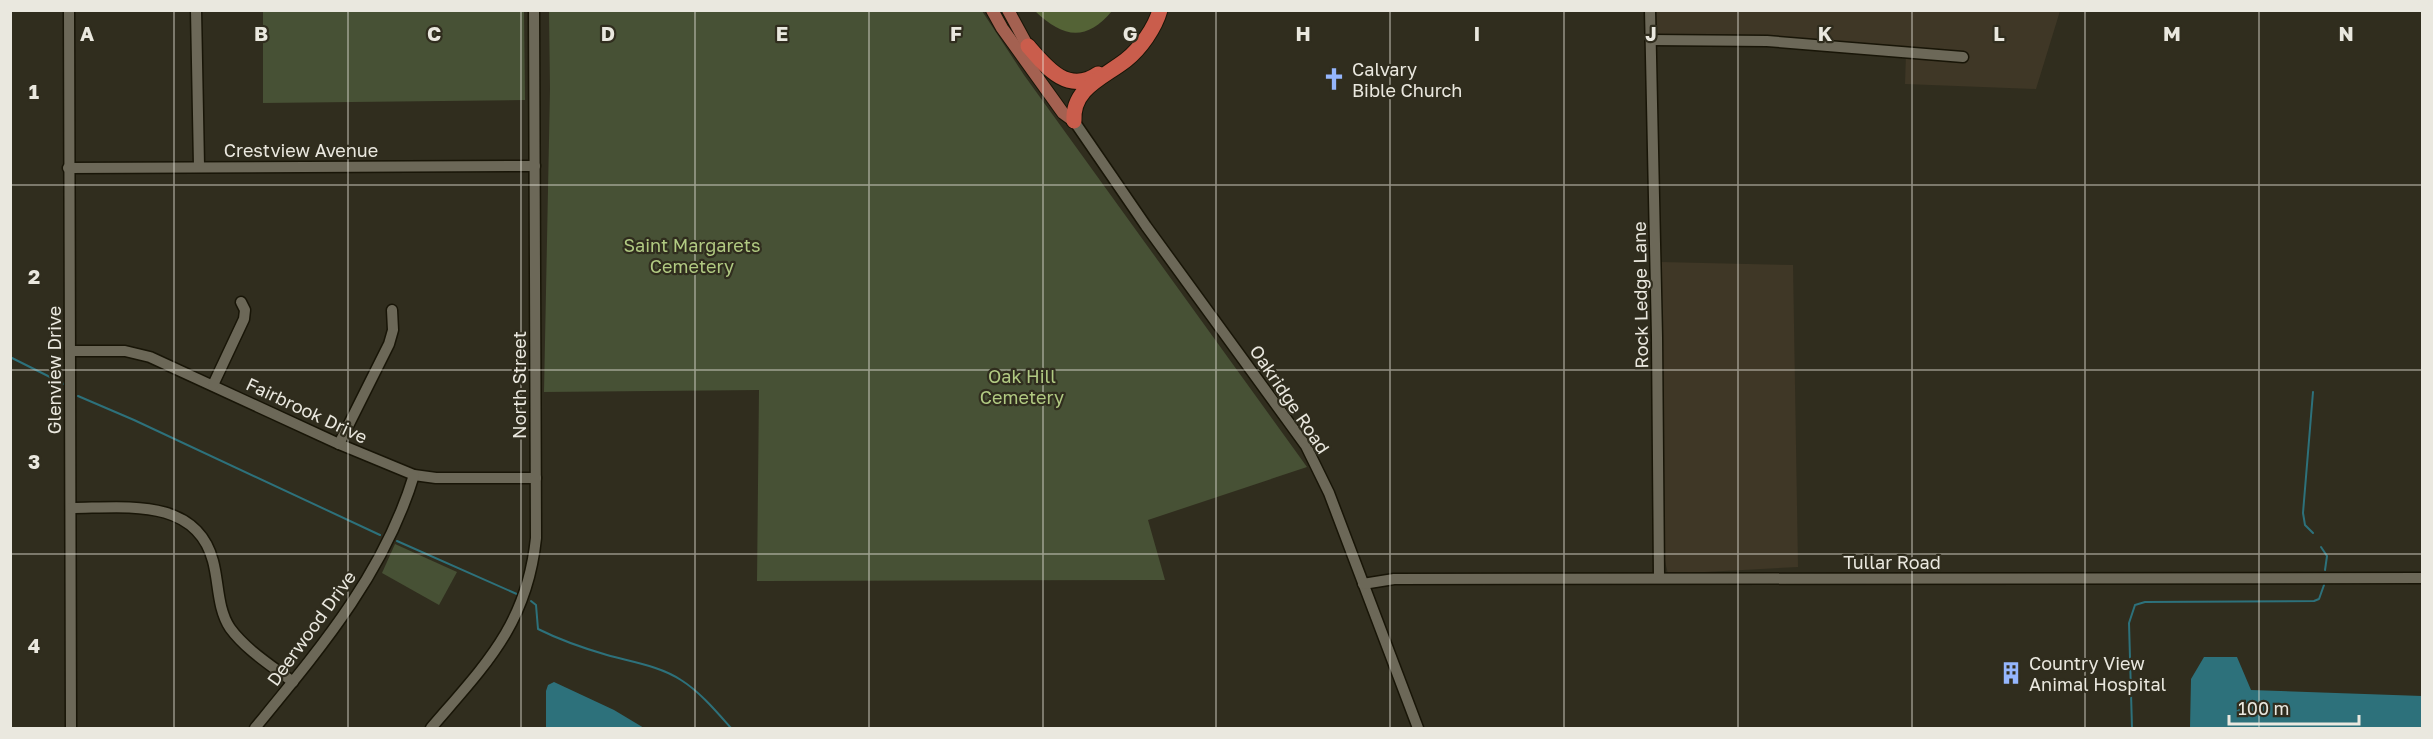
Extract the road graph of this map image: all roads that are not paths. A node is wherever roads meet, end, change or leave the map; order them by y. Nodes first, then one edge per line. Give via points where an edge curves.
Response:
1 (69, 10) edge
2 (196, 10) edge
3 (534, 10) edge
4 (992, 10) edge
5 (1008, 10) edge
6 (1160, 10) edge
7 (1650, 10) edge
8 (1651, 40) junction
9 (1028, 46) junction
10 (1133, 52) junction
11 (1963, 57) dead end
12 (1074, 121) junction
13 (199, 166) junction
14 (534, 166) junction
15 (68, 168) junction
16 (241, 303) dead end
17 (392, 310) dead end
18 (70, 351) junction
19 (213, 385) junction
20 (339, 444) junction
21 (414, 475) junction
22 (536, 478) junction
23 (71, 508) junction
24 (1659, 578) junction
25 (2422, 578) edge
26 (1363, 584) junction
27 (293, 682) junction
28 (71, 729) edge
29 (255, 729) edge
30 (431, 729) edge
31 (1418, 729) edge

1 - 15 street, Glenview Drive
2 - 13 street
3 - 14 street, North Street
4 - 12 main road via 1063,113
5 - 9 main road
6 - 10 highway via 1149,33
7 - 8 street, Rock Ledge Lane
8 - 11 street via 1767,41
8 - 24 street, Rock Ledge Lane
9 - 10 highway via 1055,75 1075,82 1094,77
9 - 12 main road
10 - 12 highway via 1079,96
12 - 26 street, Oakridge Road via 1305,446 1329,493
13 - 14 street, Crestview Avenue
13 - 15 street, Crestview Avenue
14 - 22 street, North Street
15 - 18 street, Glenview Drive
16 - 19 street via 244,319
17 - 20 street via 389,344
18 - 19 street, Fairbrook Drive via 125,351
18 - 23 street, Glenview Drive
19 - 20 street, Fairbrook Drive
20 - 21 street, Fairbrook Drive
21 - 22 street, Fairbrook Drive
21 - 27 street, Deerwood Drive via 363,588
22 - 30 street, North Street via 534,560 522,602 496,650
23 - 27 street via 152,510 188,523 212,555 222,612 230,628 251,650
23 - 28 street, Glenview Drive
24 - 25 street, Tullar Road
24 - 26 street, Tullar Road via 1394,579
26 - 31 street, Oakridge Road
27 - 29 street, Deerwood Drive

